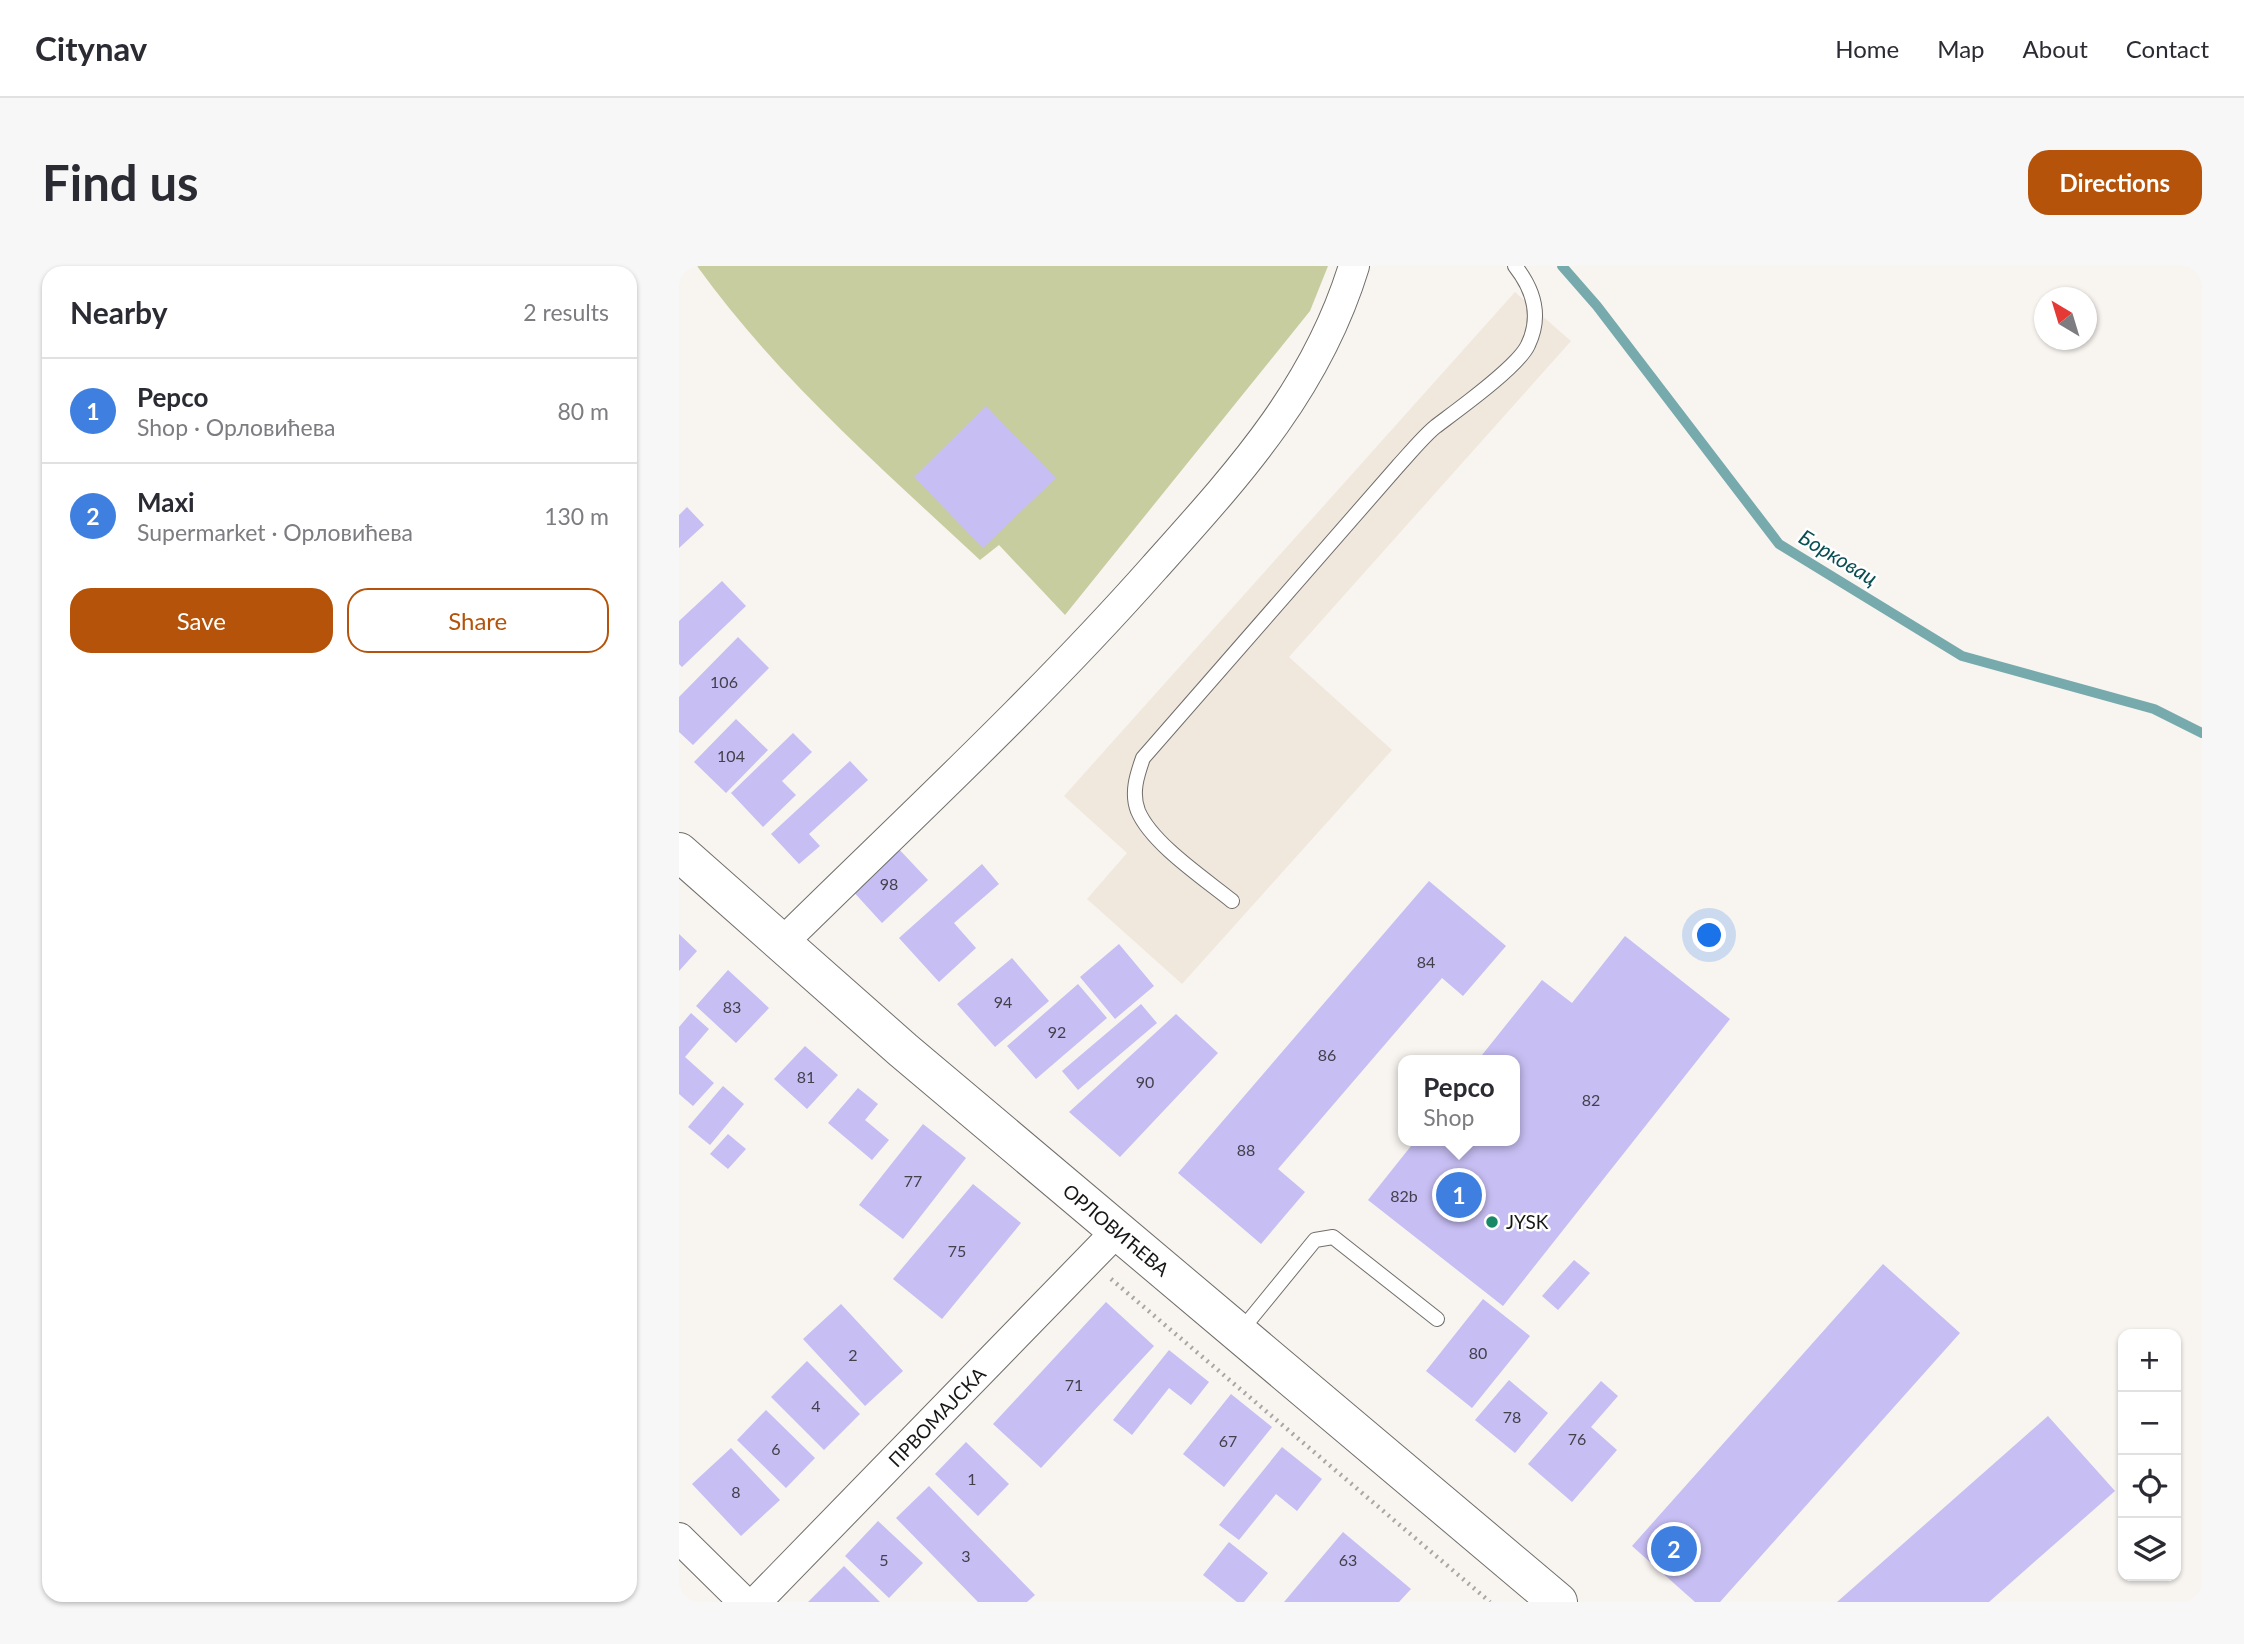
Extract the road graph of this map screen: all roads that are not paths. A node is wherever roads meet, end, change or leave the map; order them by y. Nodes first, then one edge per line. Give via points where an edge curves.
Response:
1 (1354, 266) edge
2 (1515, 266) edge
3 (679, 852) edge
4 (1232, 901) dead end
5 (781, 944) junction
6 (1117, 1231) junction
7 (1437, 1319) dead end
8 (1239, 1333) junction
9 (679, 1538) edge
10 (744, 1602) edge
11 (756, 1602) edge
12 (1558, 1602) edge

1 - 5 street via 1302,385 1248,463 1094,635
2 - 4 lane via 1531,286 1536,311 1528,346 1398,466 1143,758 1134,783 1138,810 1153,833
3 - 5 street, ОРЛОВИЋЕВА
5 - 6 street, ОРЛОВИЋЕВА
6 - 8 street, ОРЛОВИЋЕВА
6 - 11 street, ПРВОМАЈСКА
7 - 8 lane via 1333,1237 1315,1240
8 - 12 street, ОРЛОВИЋЕВА
9 - 10 street

